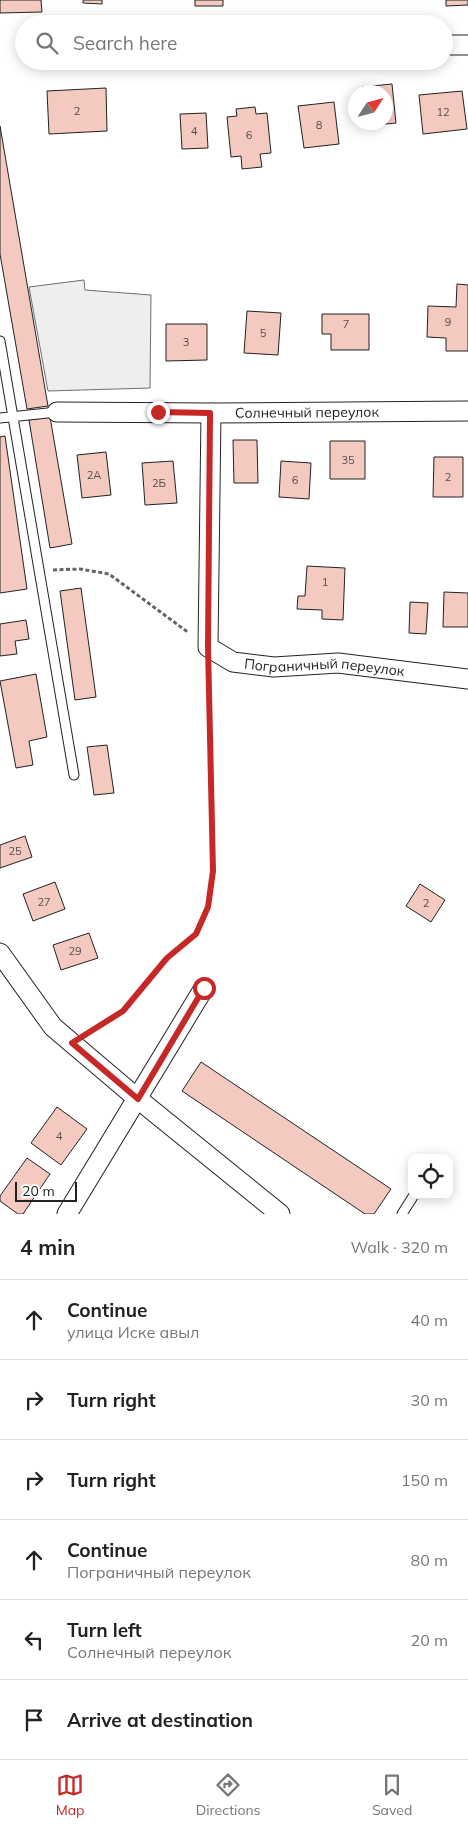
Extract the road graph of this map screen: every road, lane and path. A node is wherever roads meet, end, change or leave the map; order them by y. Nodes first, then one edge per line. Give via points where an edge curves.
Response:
1 (453, 45) edge
2 (468, 45) edge
3 (0, 341) edge
4 (468, 411) edge
5 (56, 412) joint
6 (210, 413) junction
7 (12, 416) junction
8 (0, 418) edge
9 (39, 570) junction
10 (208, 647) junction
11 (468, 679) edge
12 (74, 775) dead end
13 (0, 953) edge
14 (204, 988) dead end
15 (72, 1043) junction
16 (138, 1099) junction
17 (411, 1199) edge
18 (67, 1214) edge
19 (280, 1214) edge
20 (402, 1214) edge

1 - 2 street
3 - 7 lane
4 - 6 street, Солнечный переулок
5 - 6 street, Солнечный переулок
5 - 7 lane
6 - 10 street
7 - 8 lane
7 - 9 lane
9 - 10 path via 80,569 109,574
9 - 12 lane
10 - 11 street, Пограничный переулок via 233,662 274,667 338,663
10 - 15 path via 213,871 208,907 196,934 167,958 123,1011
13 - 15 street via 53,1027
14 - 16 street
15 - 16 street
16 - 18 street
16 - 19 street
17 - 20 lane

